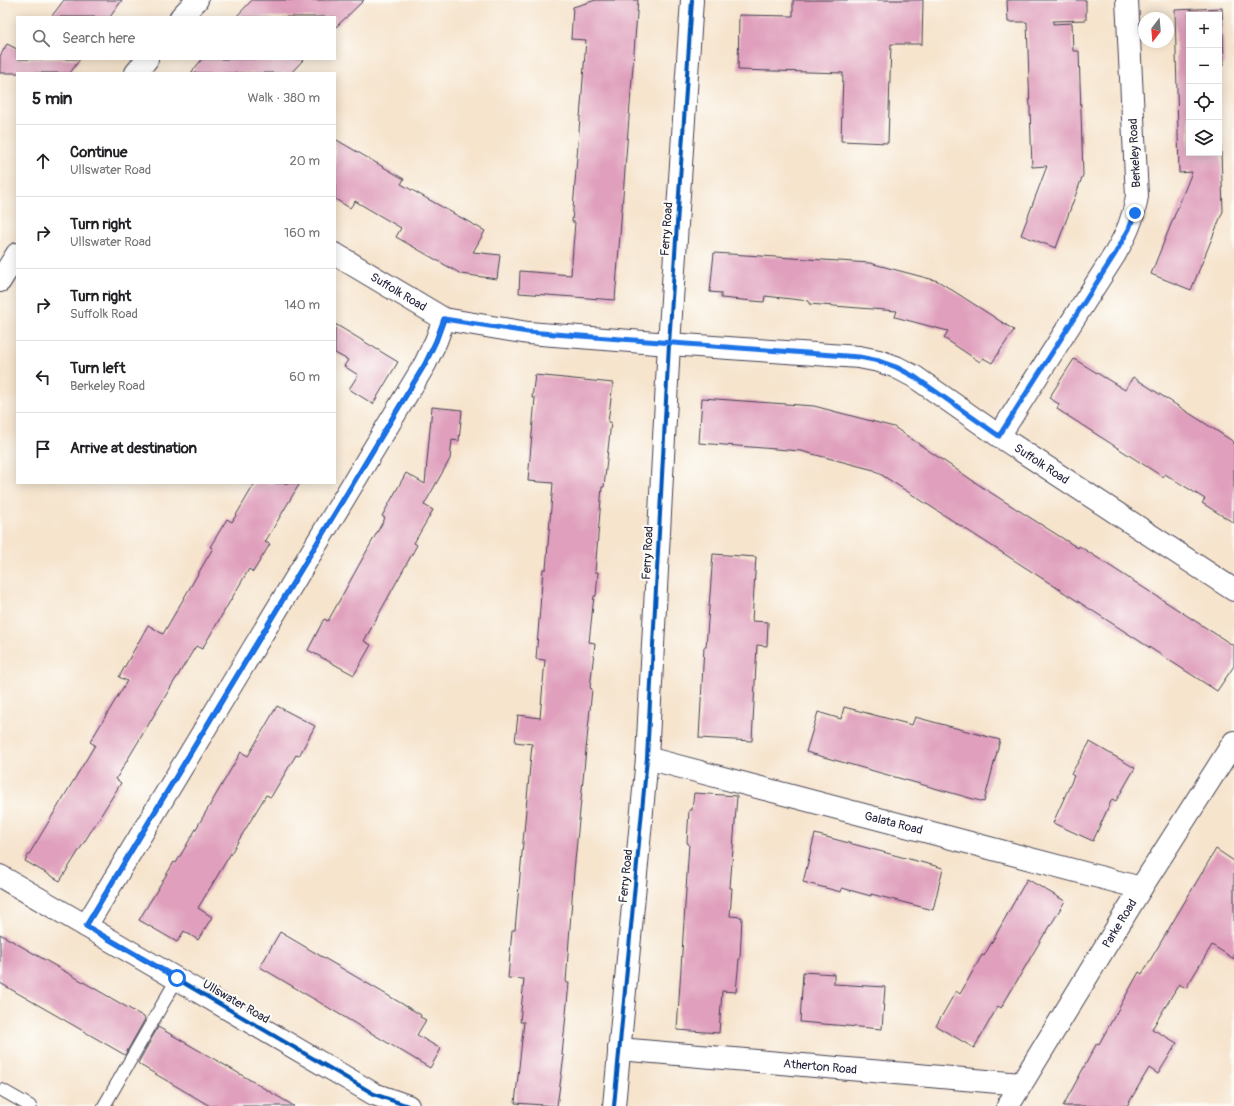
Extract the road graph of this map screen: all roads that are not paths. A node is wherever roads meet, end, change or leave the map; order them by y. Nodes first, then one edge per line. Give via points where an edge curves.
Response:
1 (197, 0) edge
2 (692, 0) edge
3 (1127, 0) edge
4 (182, 16) edge
5 (146, 60) edge
6 (137, 72) edge
7 (336, 255) edge
8 (16, 256) edge
9 (0, 282) edge
10 (444, 319) junction
11 (669, 344) junction
12 (999, 436) junction
13 (1234, 590) edge
14 (1234, 742) edge
15 (647, 758) junction
16 (0, 876) edge
17 (1141, 888) junction
18 (86, 926) junction
19 (177, 978) junction
20 (619, 1049) junction
21 (1021, 1084) junction
22 (2, 1090) dead end
23 (30, 1106) edge
24 (104, 1106) edge
25 (408, 1106) edge
26 (614, 1106) edge
27 (1008, 1106) edge

1 - 4 street
2 - 11 street, Ferry Road
3 - 12 street, Berkeley Road via 1137,196 1135,213 1115,254
5 - 6 street
7 - 10 street, Suffolk Road
8 - 9 street
10 - 11 street, Suffolk Road via 528,332
10 - 18 street via 425,364
11 - 12 street, Suffolk Road via 859,357 879,361 915,377
11 - 15 street, Ferry Road
12 - 13 street, Suffolk Road
14 - 17 street, Parke Road
15 - 17 street, Galata Road
15 - 20 street, Ferry Road
16 - 18 street, Ullswater Road
17 - 21 street, Parke Road
18 - 19 street, Ullswater Road
19 - 24 lane
19 - 25 street, Ullswater Road via 374,1094
20 - 21 street, Atherton Road
20 - 26 street, Ferry Road
21 - 27 street, Parke Road
22 - 23 lane

